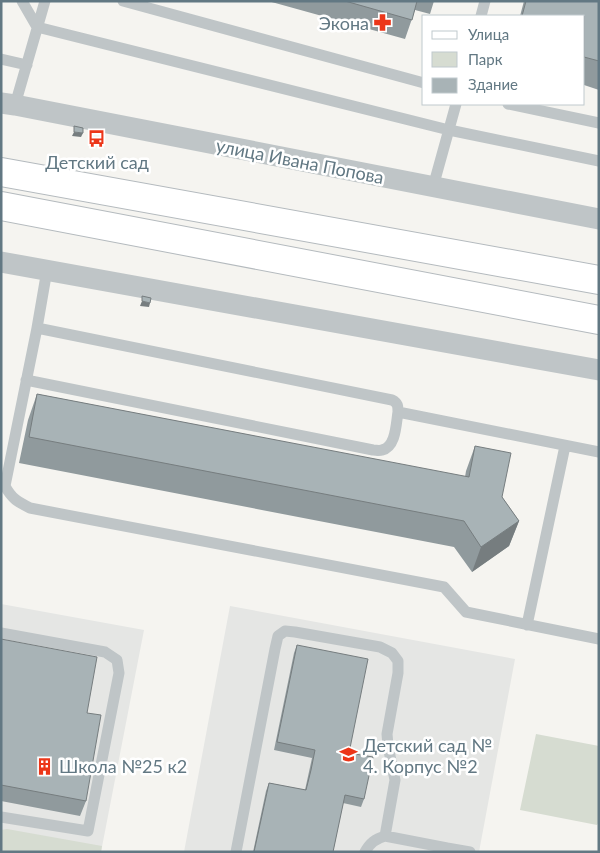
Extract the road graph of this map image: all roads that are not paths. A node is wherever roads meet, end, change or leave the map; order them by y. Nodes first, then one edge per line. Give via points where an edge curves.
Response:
1 (22, 1) edge
2 (45, 1) edge
3 (123, 1) edge
4 (485, 1) edge
5 (481, 15) edge
6 (37, 27) junction
7 (1, 58) edge
8 (26, 65) junction
9 (422, 82) edge
10 (8, 104) edge
11 (456, 105) edge
12 (513, 105) edge
13 (599, 123) edge
14 (449, 130) junction
15 (599, 161) edge
16 (1, 172) edge
17 (433, 187) junction
18 (1, 206) edge
19 (599, 219) edge
20 (1, 262) edge
21 (47, 270) junction
22 (599, 280) edge
23 (599, 320) edge
24 (37, 328) junction
25 (599, 370) edge
26 (26, 380) junction
27 (398, 412) junction
28 (565, 446) junction
29 (599, 452) edge
30 (527, 625) junction
31 (1, 633) edge
32 (599, 639) edge
33 (1, 817) edge
34 (385, 836) junction
35 (447, 850) edge
36 (236, 852) edge
37 (365, 852) edge
38 (470, 852) edge

1 - 6 lane
2 - 6 lane
3 - 9 lane
4 - 5 lane
6 - 8 lane
6 - 14 lane
7 - 8 lane
8 - 10 lane
10 - 17 street, улица Ивана Попова
11 - 14 lane
12 - 13 lane
14 - 15 lane
14 - 17 lane
16 - 22 main road
17 - 19 street, улица Ивана Попова
18 - 23 main road
20 - 21 street
21 - 24 lane
21 - 25 street
24 - 26 lane
24 - 27 lane via 392,400 398,406
26 - 27 lane via 374,450 382,450 392,442
26 - 30 lane via 5,486 17,502 30,508 444,587 466,612
27 - 28 lane
28 - 29 lane
28 - 30 lane
30 - 32 lane
31 - 33 lane via 106,652 116,660 119,673 88,831
34 - 35 lane
34 - 36 lane via 395,780 387,734 398,661 392,653 380,647 285,631 278,636 274,649
34 - 37 lane via 369,844
35 - 38 lane

